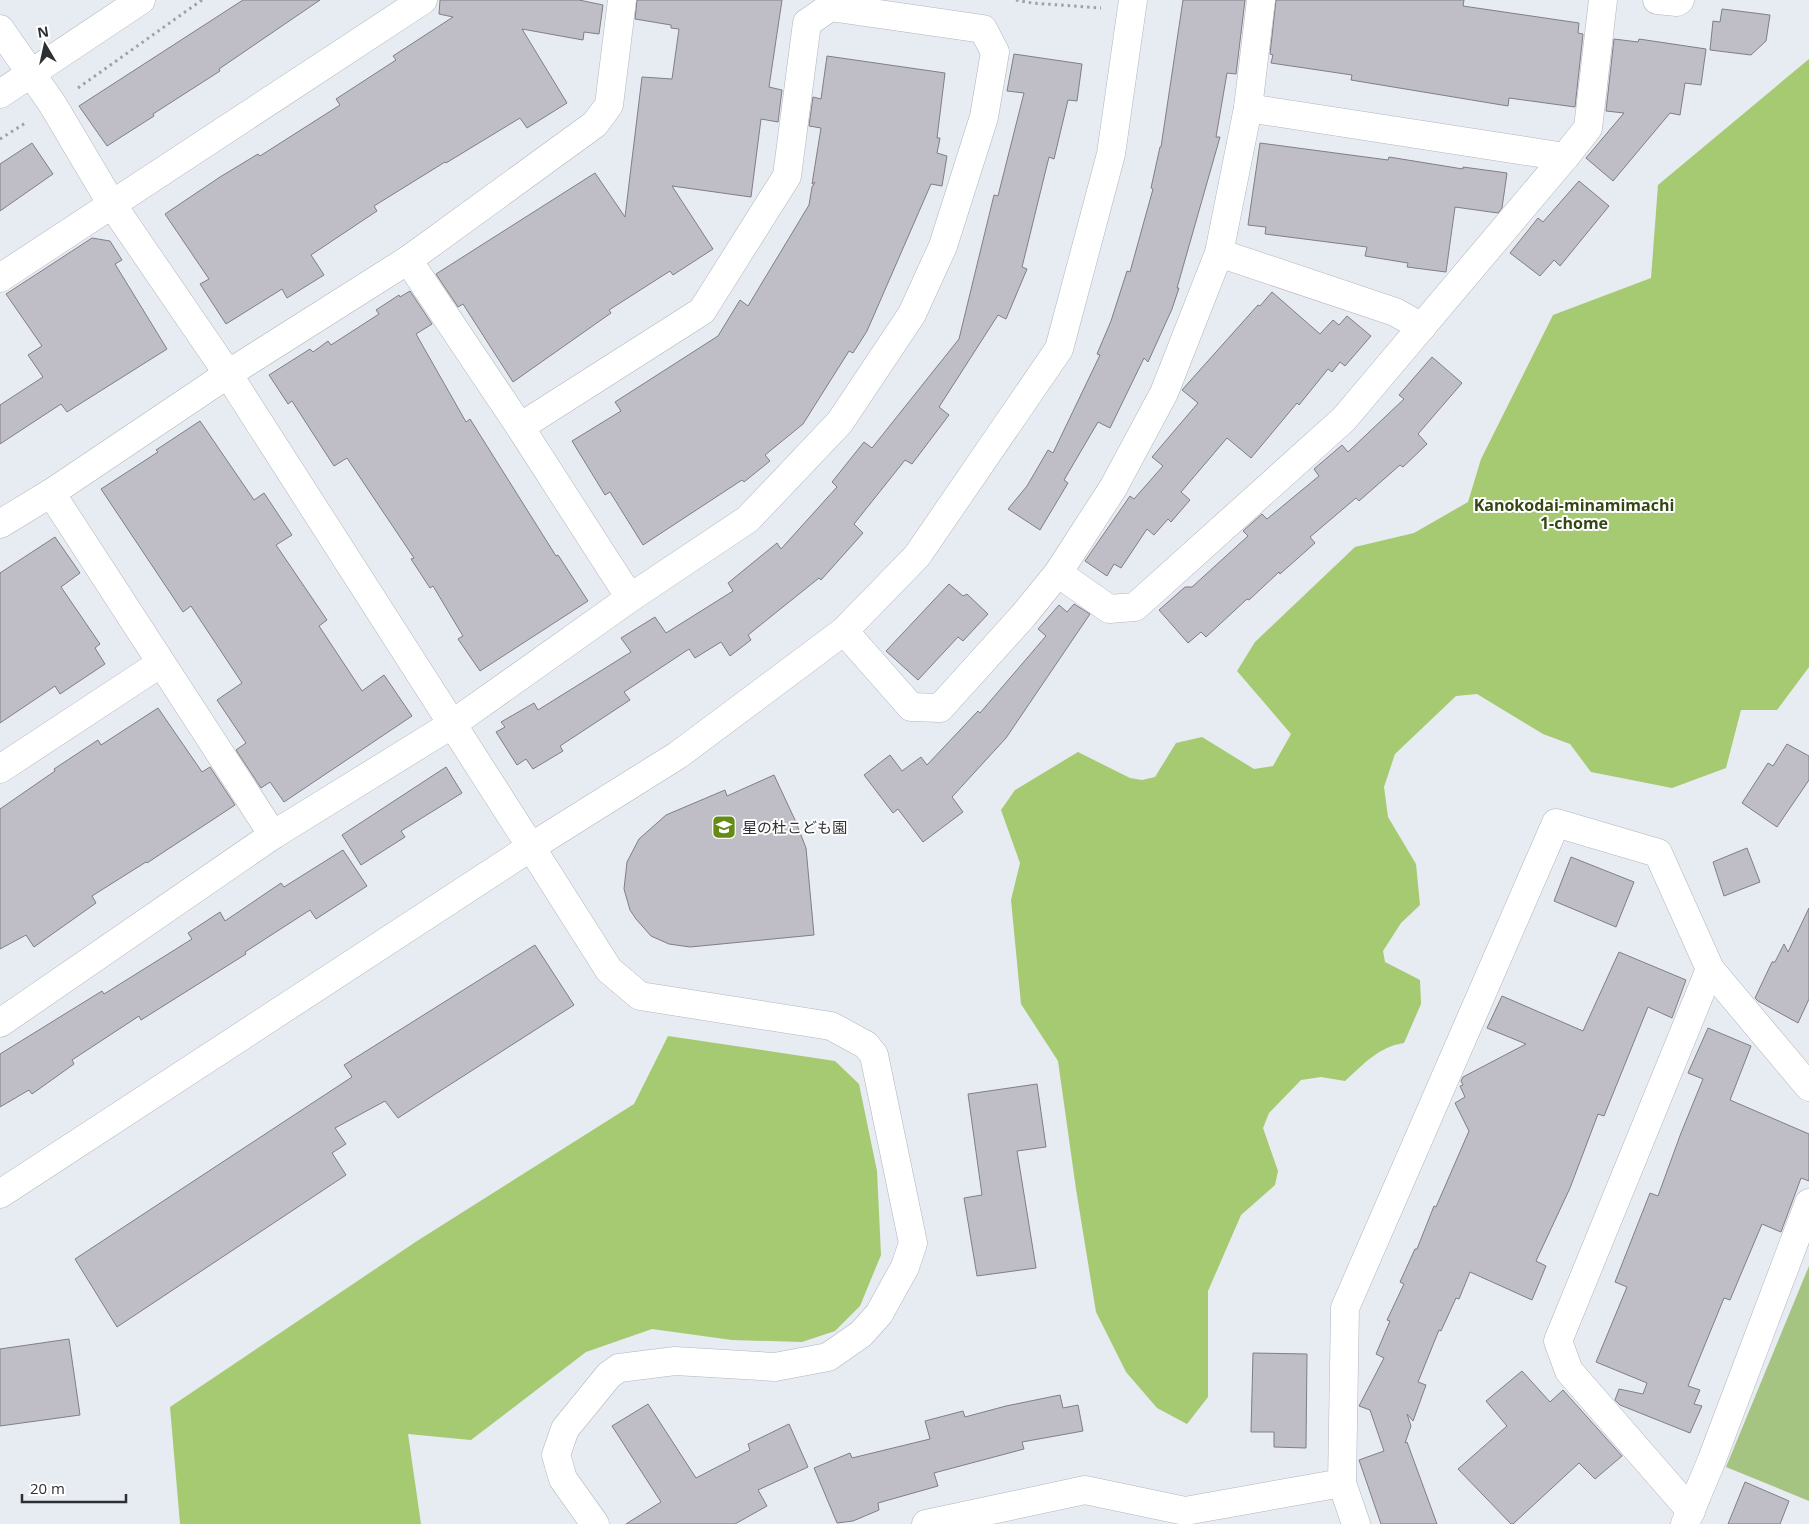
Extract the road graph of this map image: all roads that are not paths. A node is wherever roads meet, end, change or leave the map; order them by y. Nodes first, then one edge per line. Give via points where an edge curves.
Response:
1 (141, 0) edge
2 (423, 0) edge
3 (622, 0) edge
4 (1261, 0) edge
5 (1604, 0) edge
6 (1657, 0) edge
7 (1680, 0) edge
8 (1132, 5) edge
9 (0, 29) edge
10 (31, 74) junction
11 (0, 94) edge
12 (1248, 108) junction
13 (1565, 157) junction
14 (111, 203) junction
15 (1219, 254) junction
16 (408, 260) junction
17 (0, 278) edge
18 (1422, 327) junction
19 (228, 374) junction
20 (520, 427) junction
21 (51, 493) junction
22 (0, 524) edge
23 (1058, 573) junction
24 (630, 598) junction
25 (844, 631) junction
26 (162, 663) junction
27 (451, 725) junction
28 (0, 769) edge
29 (273, 835) junction
30 (531, 847) junction
31 (1710, 968) junction
32 (0, 1023) edge
33 (1809, 1087) edge
34 (0, 1194) edge
35 (1809, 1203) edge
36 (1342, 1483) junction
37 (1688, 1518) edge
38 (595, 1524) edge
39 (926, 1524) edge
40 (1356, 1524) edge

1 - 10 street
2 - 14 street
3 - 16 street via 609,105 595,124
4 - 12 street
5 - 13 street via 1588,128
6 - 7 street
8 - 25 street via 1111,154 1059,349 917,556
9 - 10 street
10 - 11 street
10 - 14 street
12 - 13 street
12 - 15 street
13 - 18 street
14 - 17 street
14 - 19 street
15 - 18 street via 1395,312
15 - 23 street via 1164,393 1113,488
16 - 19 street
16 - 20 street
18 - 23 street via 1344,419 1135,607 1109,609
19 - 21 street
19 - 27 street
20 - 24 street
20 - 24 street via 702,311 787,176 807,23 830,7 983,29 995,52 984,117 943,246 912,314 840,422 748,519
21 - 22 street
21 - 26 street
23 - 25 street via 940,708 911,706
24 - 27 street
25 - 30 street via 678,755
26 - 28 street
26 - 29 street
27 - 29 street
27 - 30 street
29 - 32 street
30 - 34 street
30 - 38 street via 610,970 640,996 831,1026 866,1045 874,1055 913,1243 906,1267 879,1314 861,1334 828,1357 776,1367 675,1361 619,1368 609,1375 565,1429 556,1455 563,1479
31 - 33 street
31 - 36 street via 1658,853 1556,823 1346,1308
31 - 37 street via 1558,1341 1569,1371
35 - 37 street
36 - 39 street via 1185,1511 1085,1490
36 - 40 street

